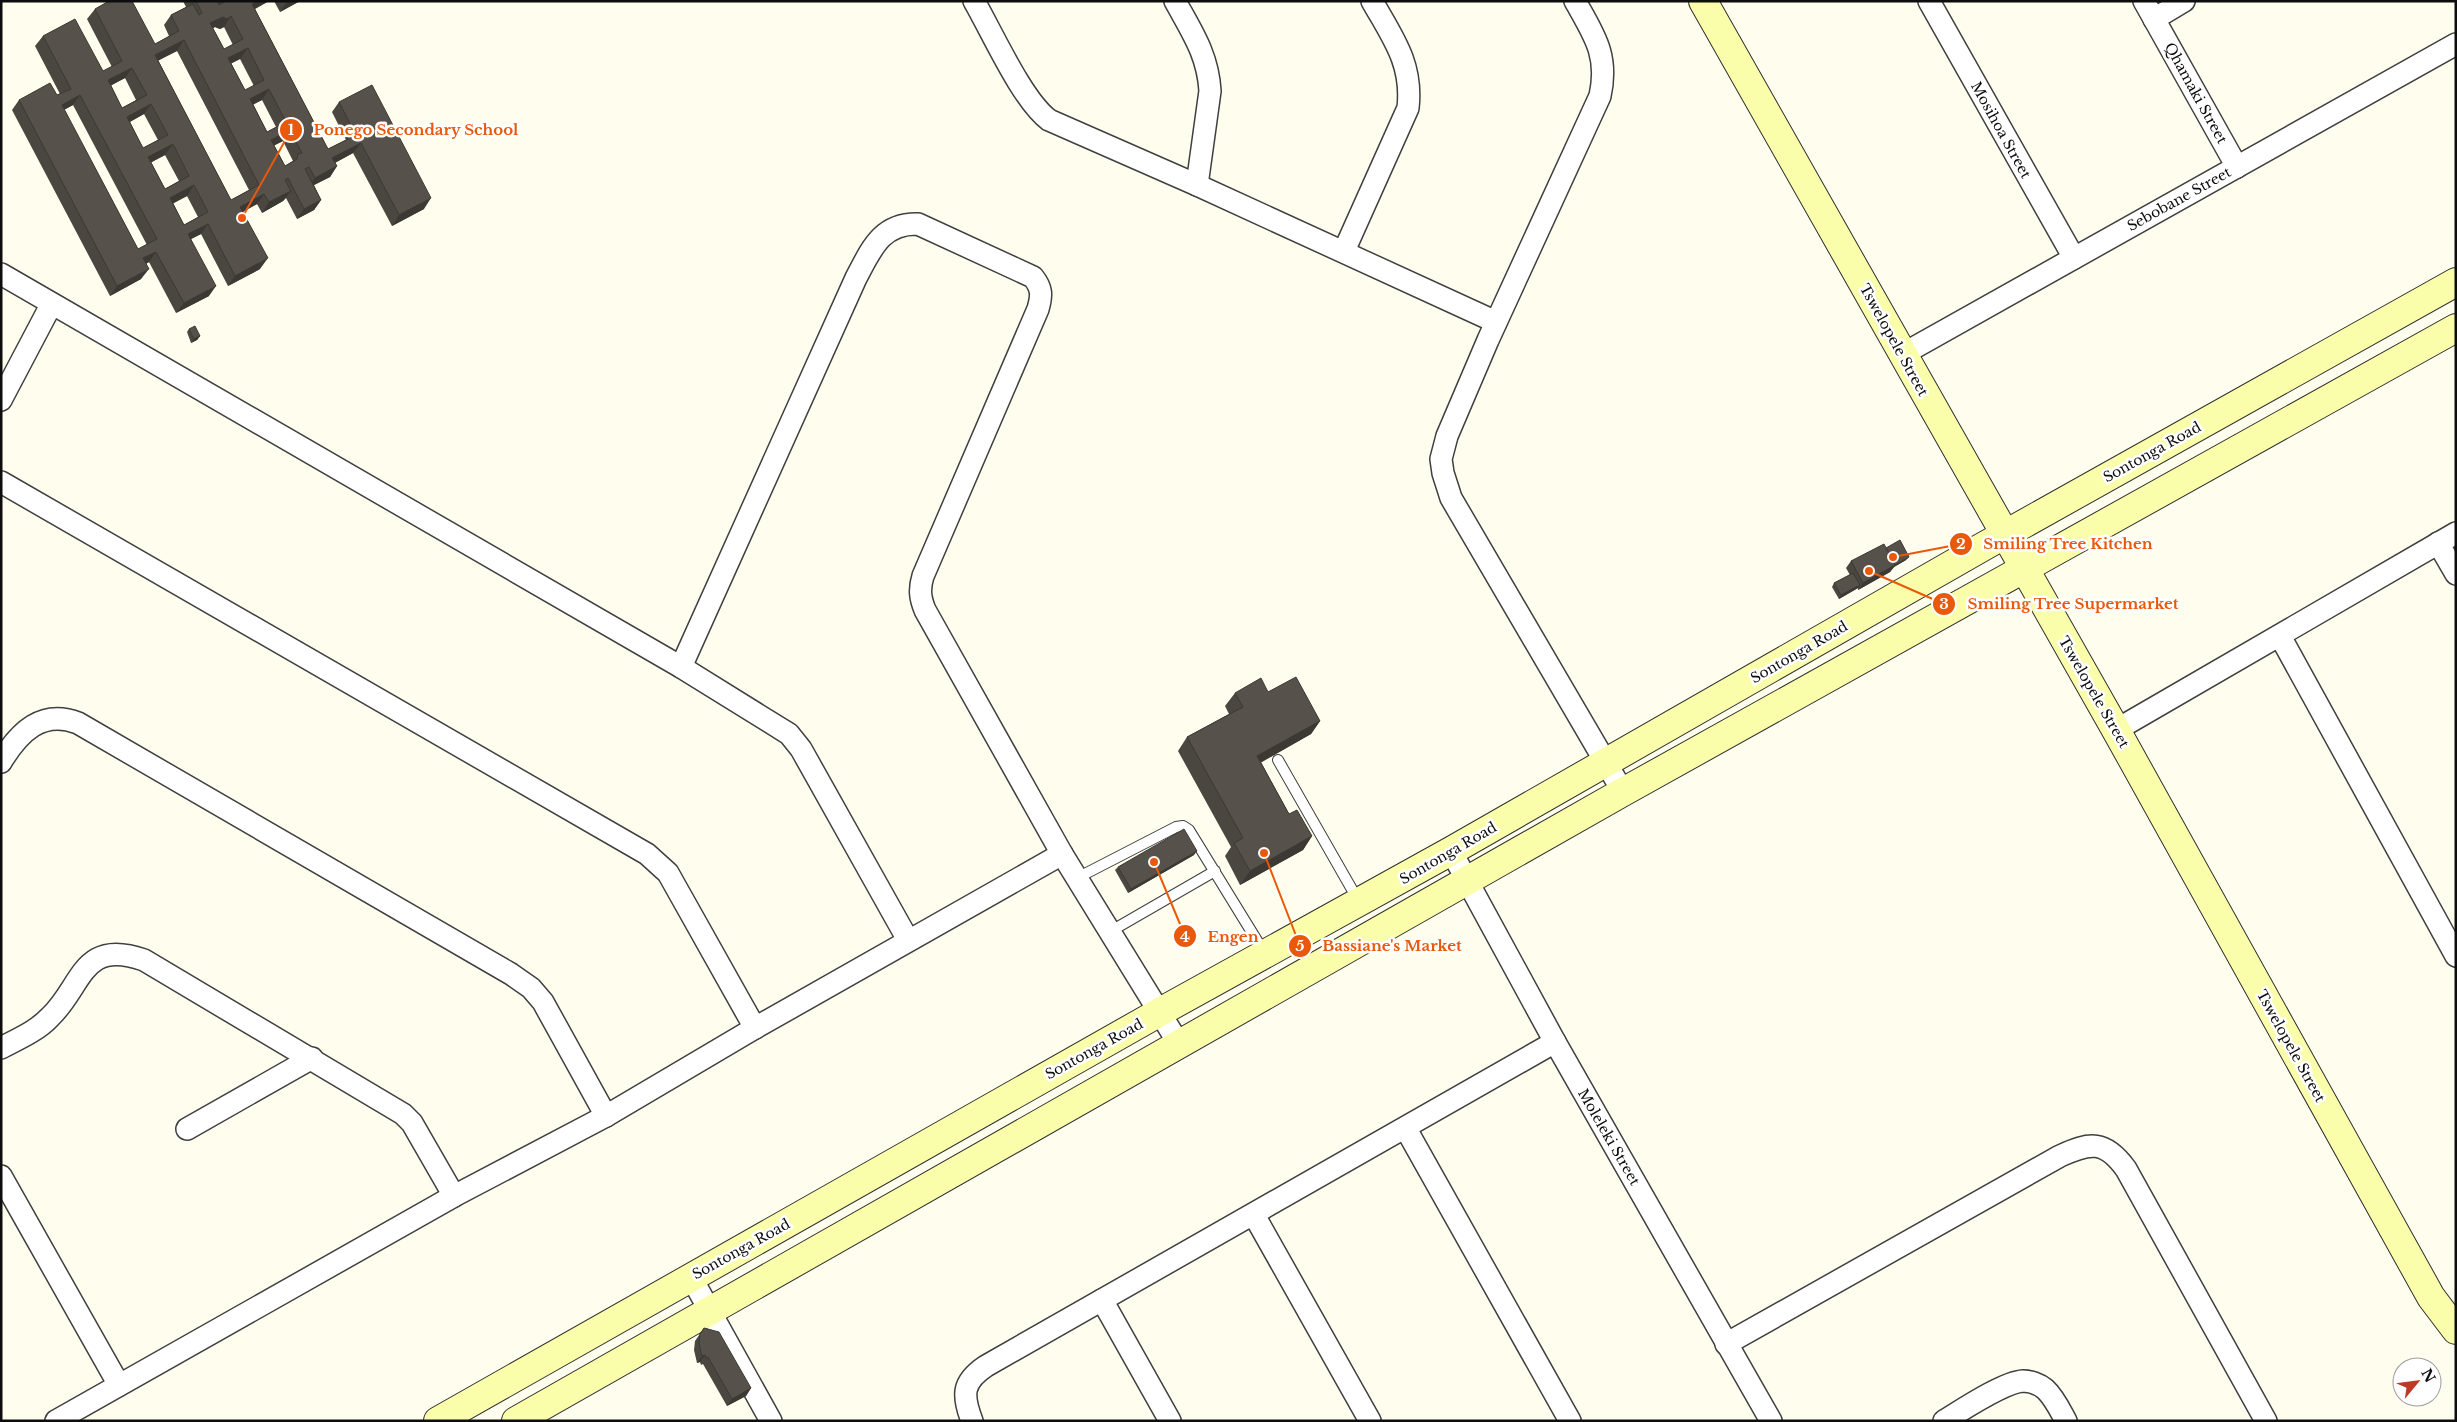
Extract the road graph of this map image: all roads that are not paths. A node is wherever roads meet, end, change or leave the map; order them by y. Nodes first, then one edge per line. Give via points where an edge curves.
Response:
1 (974, 1) edge
2 (1175, 1) edge
3 (1372, 1) edge
4 (1575, 1) edge
5 (1703, 1) edge
6 (1929, 1) edge
7 (2184, 1) edge
8 (2149, 10) edge
9 (2456, 44) edge
10 (2237, 167) junction
11 (1197, 185) junction
12 (1344, 251) junction
13 (2074, 258) junction
14 (1, 274) edge
15 (2456, 282) edge
16 (51, 305) junction
17 (1496, 322) junction
18 (2456, 328) edge
19 (1902, 354) junction
20 (1, 400) edge
21 (1, 482) edge
22 (2004, 536) junction
23 (2447, 538) edge
24 (2023, 568) junction
25 (2456, 574) edge
26 (2280, 636) junction
27 (680, 667) junction
28 (2116, 730) junction
29 (1278, 760) edge
30 (1, 762) edge
31 (1606, 762) junction
32 (1623, 792) junction
33 (1451, 852) junction
34 (1062, 854) junction
35 (1214, 872) junction
36 (1077, 878) junction
37 (1466, 881) junction
38 (1359, 903) junction
39 (1111, 931) junction
40 (908, 940) junction
41 (1266, 955) junction
42 (2456, 956) edge
43 (1160, 1012) junction
44 (755, 1028) junction
45 (1555, 1042) junction
46 (1178, 1044) junction
47 (1, 1048) edge
48 (312, 1058) junction
49 (606, 1116) junction
50 (187, 1129) dead end
51 (1406, 1129) junction
52 (1, 1176) edge
53 (454, 1196) junction
54 (1254, 1215) junction
55 (691, 1277) junction
56 (1102, 1300) junction
57 (711, 1311) junction
58 (2456, 1330) edge
59 (1726, 1344) junction
60 (119, 1385) junction
61 (56, 1421) edge
62 (438, 1421) edge
63 (516, 1421) edge
64 (771, 1421) edge
65 (972, 1421) edge
66 (1170, 1421) edge
67 (1370, 1421) edge
68 (1570, 1421) edge
69 (1771, 1421) edge
70 (1944, 1421) edge
71 (2066, 1421) edge
72 (2266, 1421) edge

1 - 11 street via 1026,94 1041,114
2 - 11 street via 1206,59 1209,76 1210,91
3 - 12 street via 1405,62 1410,85 1408,108
4 - 17 street via 1602,58 1604,70 1600,96
5 - 19 main road, Tswelopele Street
6 - 13 street, Mosihoa Street
7 - 8 street, Qhamaki Street
8 - 10 street, Qhamaki Street
9 - 10 street, Sebobane Street
10 - 13 street, Sebobane Street
11 - 12 street
12 - 17 street
13 - 19 street, Sebobane Street
14 - 16 street
15 - 22 main road, Sontonga Road
16 - 20 street
16 - 27 street
17 - 31 street via 1447,436 1443,473 1455,505
18 - 24 main road
19 - 22 main road, Tswelopele Street
21 - 44 street via 647,854 668,873
22 - 24 main road, Tswelopele Street
22 - 31 main road, Sontonga Road
23 - 25 street
23 - 26 street
24 - 28 main road, Tswelopele Street
24 - 32 main road
26 - 28 street
26 - 42 street
27 - 34 street via 856,278 877,242 893,228 918,224 1016,268 1033,277 1041,287 1042,298 923,576 920,598
27 - 40 street via 789,734 801,749
28 - 58 main road, Tswelopele Street via 2427,1289
29 - 38 lane
30 - 49 street via 18,737 29,728 54,718 67,718 511,974 544,1002
31 - 32 street
31 - 33 main road, Sontonga Road
32 - 37 main road
33 - 37 street, Moleleki Street
33 - 38 main road, Sontonga Road
34 - 36 street
34 - 40 street
35 - 36 lane via 1189,830 1181,825
35 - 39 lane
35 - 41 lane
36 - 39 street
37 - 45 street, Moleleki Street
37 - 46 main road
38 - 41 main road, Sontonga Road
39 - 43 street
40 - 44 street
41 - 43 main road, Sontonga Road
43 - 46 street
43 - 55 main road, Sontonga Road
44 - 49 street
45 - 51 street
45 - 59 street, Moleleki Street
46 - 57 main road
47 - 48 street via 51,1017 79,975 88,966 114,954 144,960
48 - 50 street
48 - 53 street via 407,1118
49 - 53 street
51 - 54 street
51 - 68 street
52 - 60 street
53 - 60 street
54 - 56 street
54 - 67 street
55 - 57 street
55 - 62 main road, Sontonga Road
56 - 65 street via 974,1374 968,1381 965,1394
56 - 66 street
57 - 63 main road
57 - 64 street
59 - 69 street, Moleleki Street
59 - 72 street via 2060,1156 2083,1146 2094,1146 2106,1148 2117,1155 2126,1169
60 - 61 street
70 - 71 street via 2002,1388 2025,1381 2044,1388

